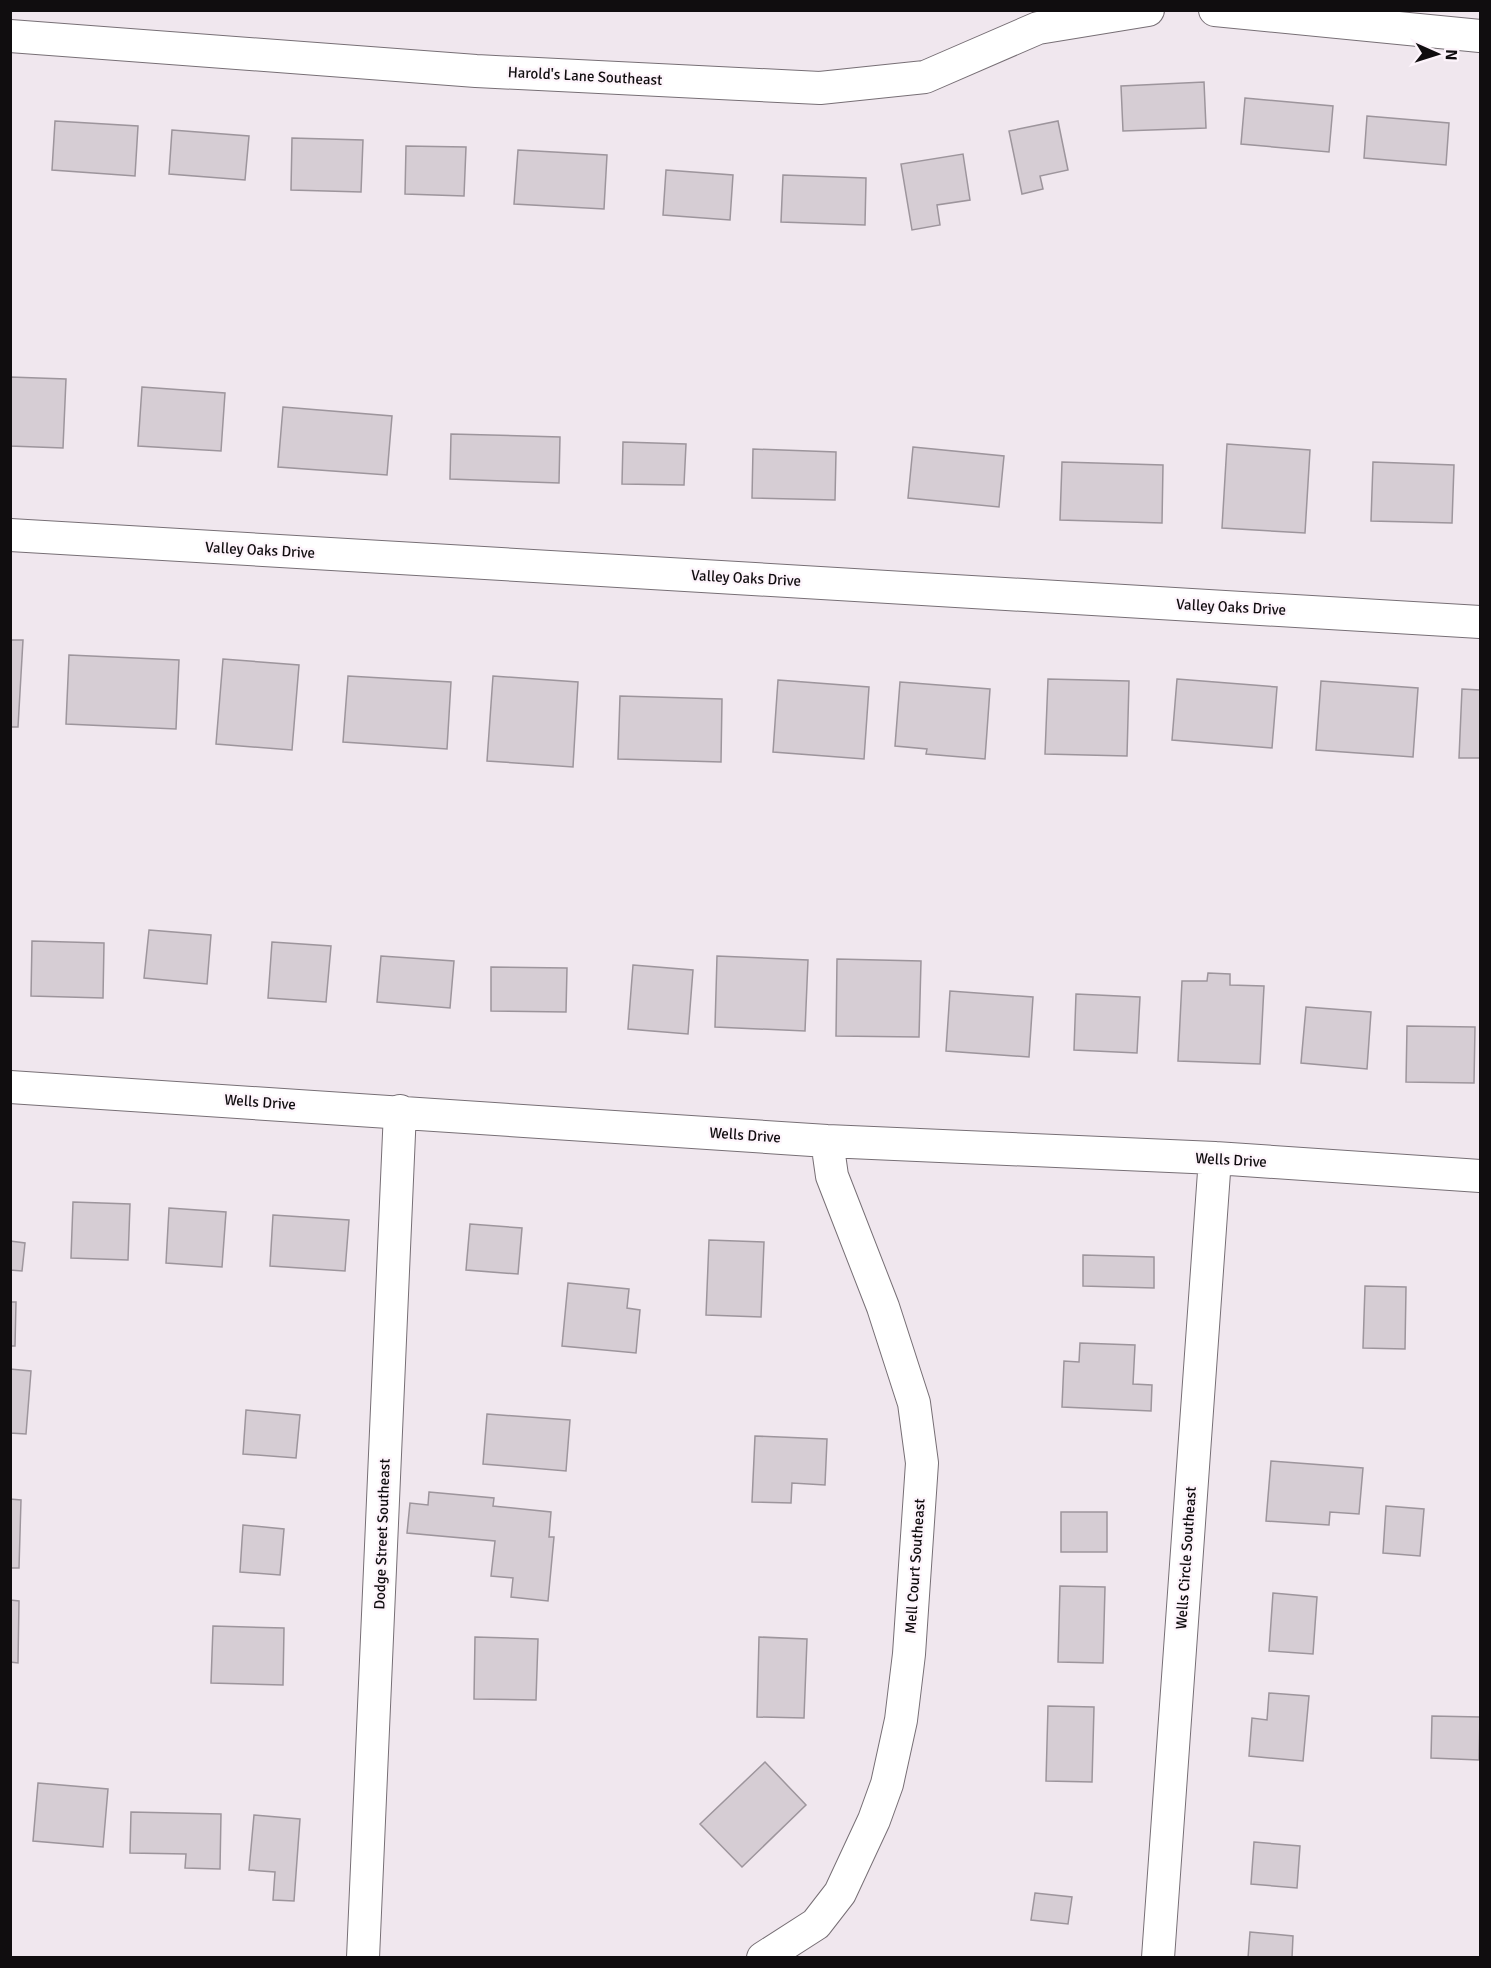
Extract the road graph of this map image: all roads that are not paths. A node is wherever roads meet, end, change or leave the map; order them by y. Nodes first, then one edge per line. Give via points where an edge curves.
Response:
1 (1148, 10) edge
2 (1215, 10) edge
3 (1286, 15) edge
4 (10, 36) edge
5 (1480, 36) edge
6 (10, 535) edge
7 (1480, 622) edge
8 (10, 1087) edge
9 (400, 1111) junction
10 (827, 1141) junction
11 (1215, 1158) junction
12 (1480, 1176) edge
13 (363, 1958) edge
14 (763, 1958) edge
15 (1158, 1958) edge

1 - 4 street, Harold's Lane Southeast via 1038,28 925,77 820,87 476,71
2 - 3 street
3 - 5 street
6 - 7 street, Valley Oaks Drive
8 - 9 street, Wells Drive
9 - 10 street, Wells Drive
9 - 13 street, Dodge Street Southeast
10 - 11 street, Wells Drive
10 - 14 street, Mell Court Southeast via 832,1176 883,1307 920,1433 922,1463 909,1654 901,1720 887,1784 858,1858 840,1893 816,1924
11 - 12 street, Wells Drive
11 - 15 street, Wells Circle Southeast

